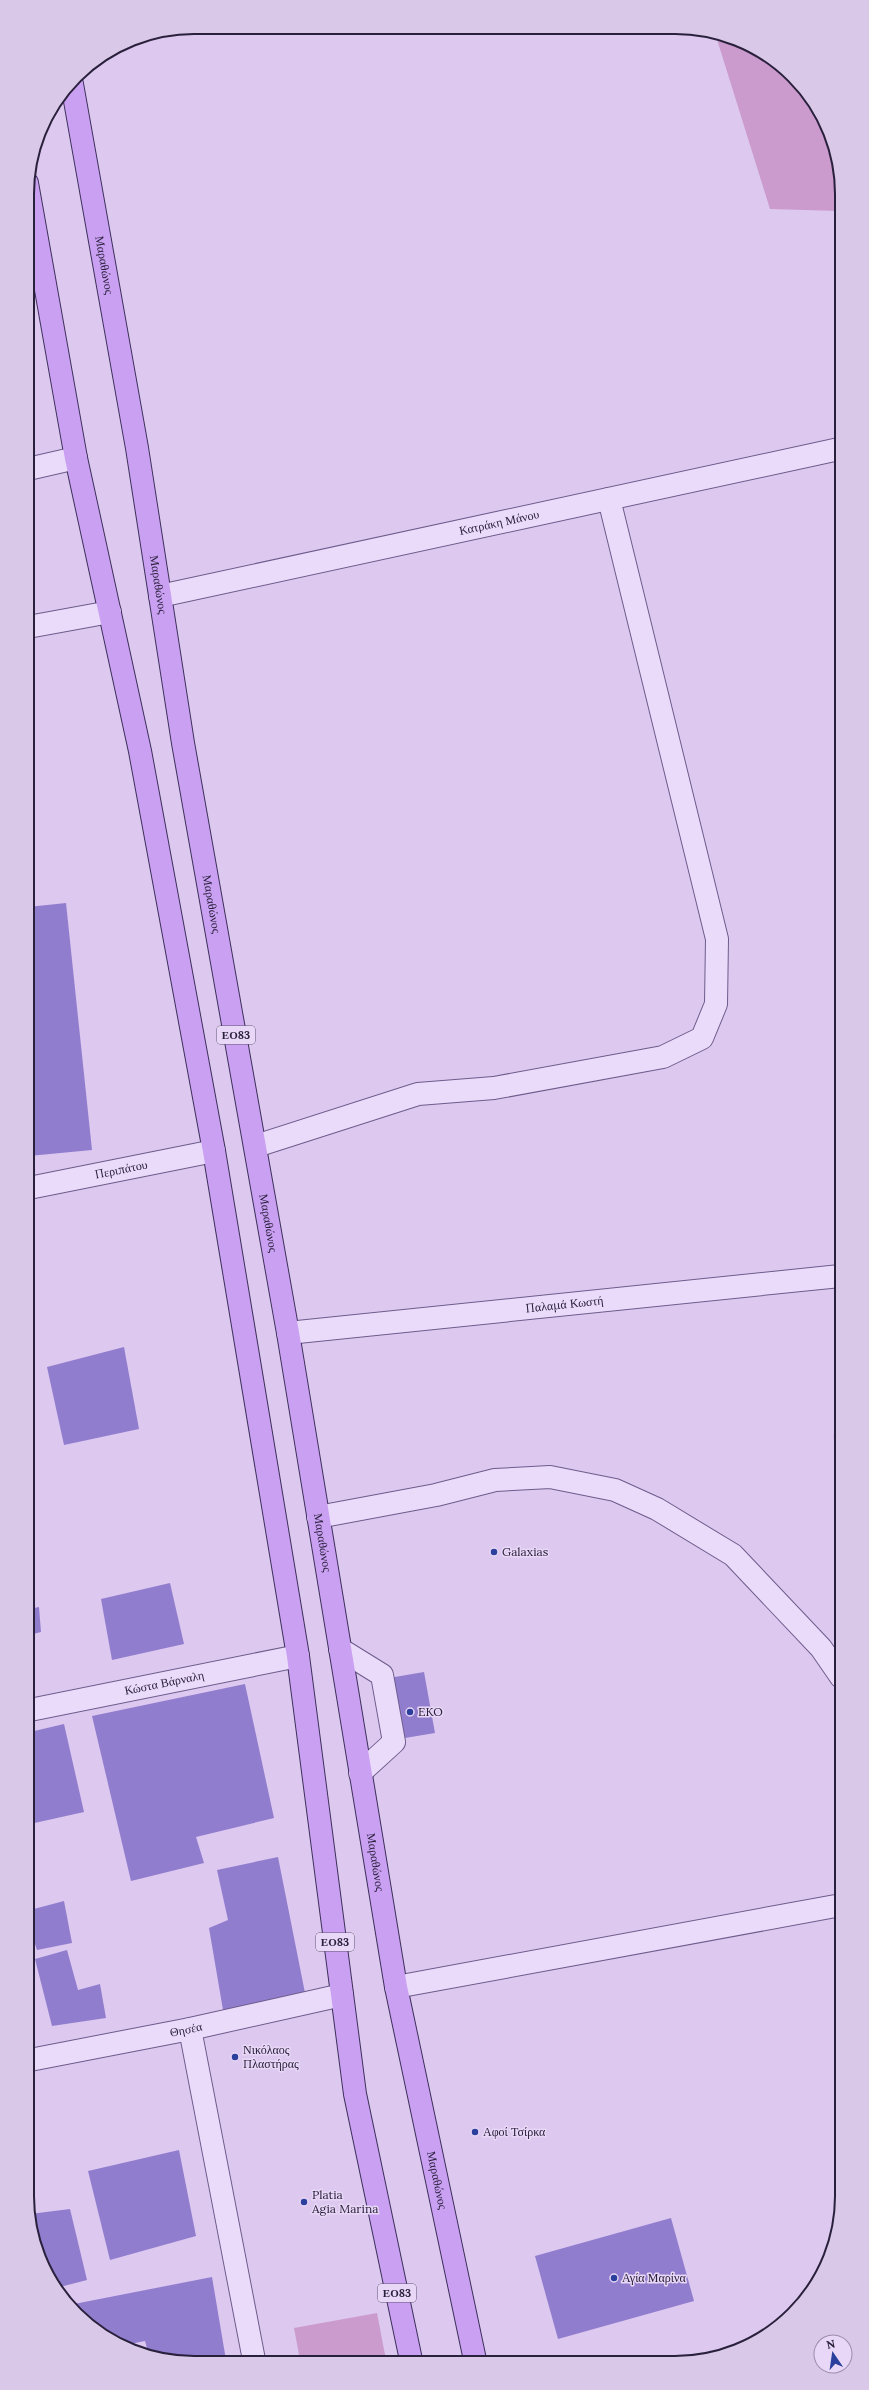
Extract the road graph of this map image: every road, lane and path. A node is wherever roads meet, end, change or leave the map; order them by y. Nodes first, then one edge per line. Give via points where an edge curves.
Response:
1 (73, 90) edge
2 (34, 222) edge
3 (835, 450) edge
4 (76, 458) junction
5 (34, 468) edge
6 (609, 499) junction
7 (160, 596) junction
8 (110, 612) junction
9 (34, 626) edge
10 (256, 1146) junction
11 (214, 1151) junction
12 (34, 1187) edge
13 (835, 1277) edge
14 (288, 1333) junction
15 (318, 1517) junction
16 (340, 1649) junction
17 (298, 1656) junction
18 (835, 1668) edge
19 (34, 1709) edge
20 (360, 1773) junction
21 (835, 1906) edge
22 (396, 1987) junction
23 (342, 1995) junction
24 (190, 2030) junction
25 (34, 2059) edge
26 (253, 2356) edge
27 (410, 2356) edge
28 (474, 2356) edge

1 - 7 main road, Μαραθώνος / ΕΟ83 via 137,448
2 - 4 main road, ΕΟ83
3 - 6 street, Κατράκη Μάνου
4 - 5 street
4 - 8 main road, ΕΟ83
6 - 7 street, Κατράκη Μάνου
6 - 10 street via 717,939 716,1004 702,1038 663,1057 494,1088 418,1094
7 - 10 main road, Μαραθώνος / ΕΟ83 via 183,743
8 - 9 street
8 - 11 main road, ΕΟ83 via 142,759
10 - 14 main road, Μαραθώνος / ΕΟ83
11 - 12 street, Περιπάτου
11 - 17 main road, ΕΟ83
13 - 14 street, Παλαμά Κωστή
14 - 15 main road, Μαραθώνος / ΕΟ83
15 - 16 main road, Μαραθώνος / ΕΟ83
15 - 18 street via 436,1495 495,1480 550,1477 615,1490 657,1509 733,1556 821,1648
16 - 20 main road, Μαραθώνος / ΕΟ83
16 - 20 street via 382,1675 394,1742
17 - 19 street, Κώστα Βάρναλη
17 - 23 main road, ΕΟ83
20 - 22 main road, Μαραθώνος / ΕΟ83
21 - 22 street
22 - 28 main road, Μαραθώνος / ΕΟ83
23 - 24 street, Θησέα
23 - 27 main road, ΕΟ83 via 355,2094
24 - 25 street, Θησέα
24 - 26 street

